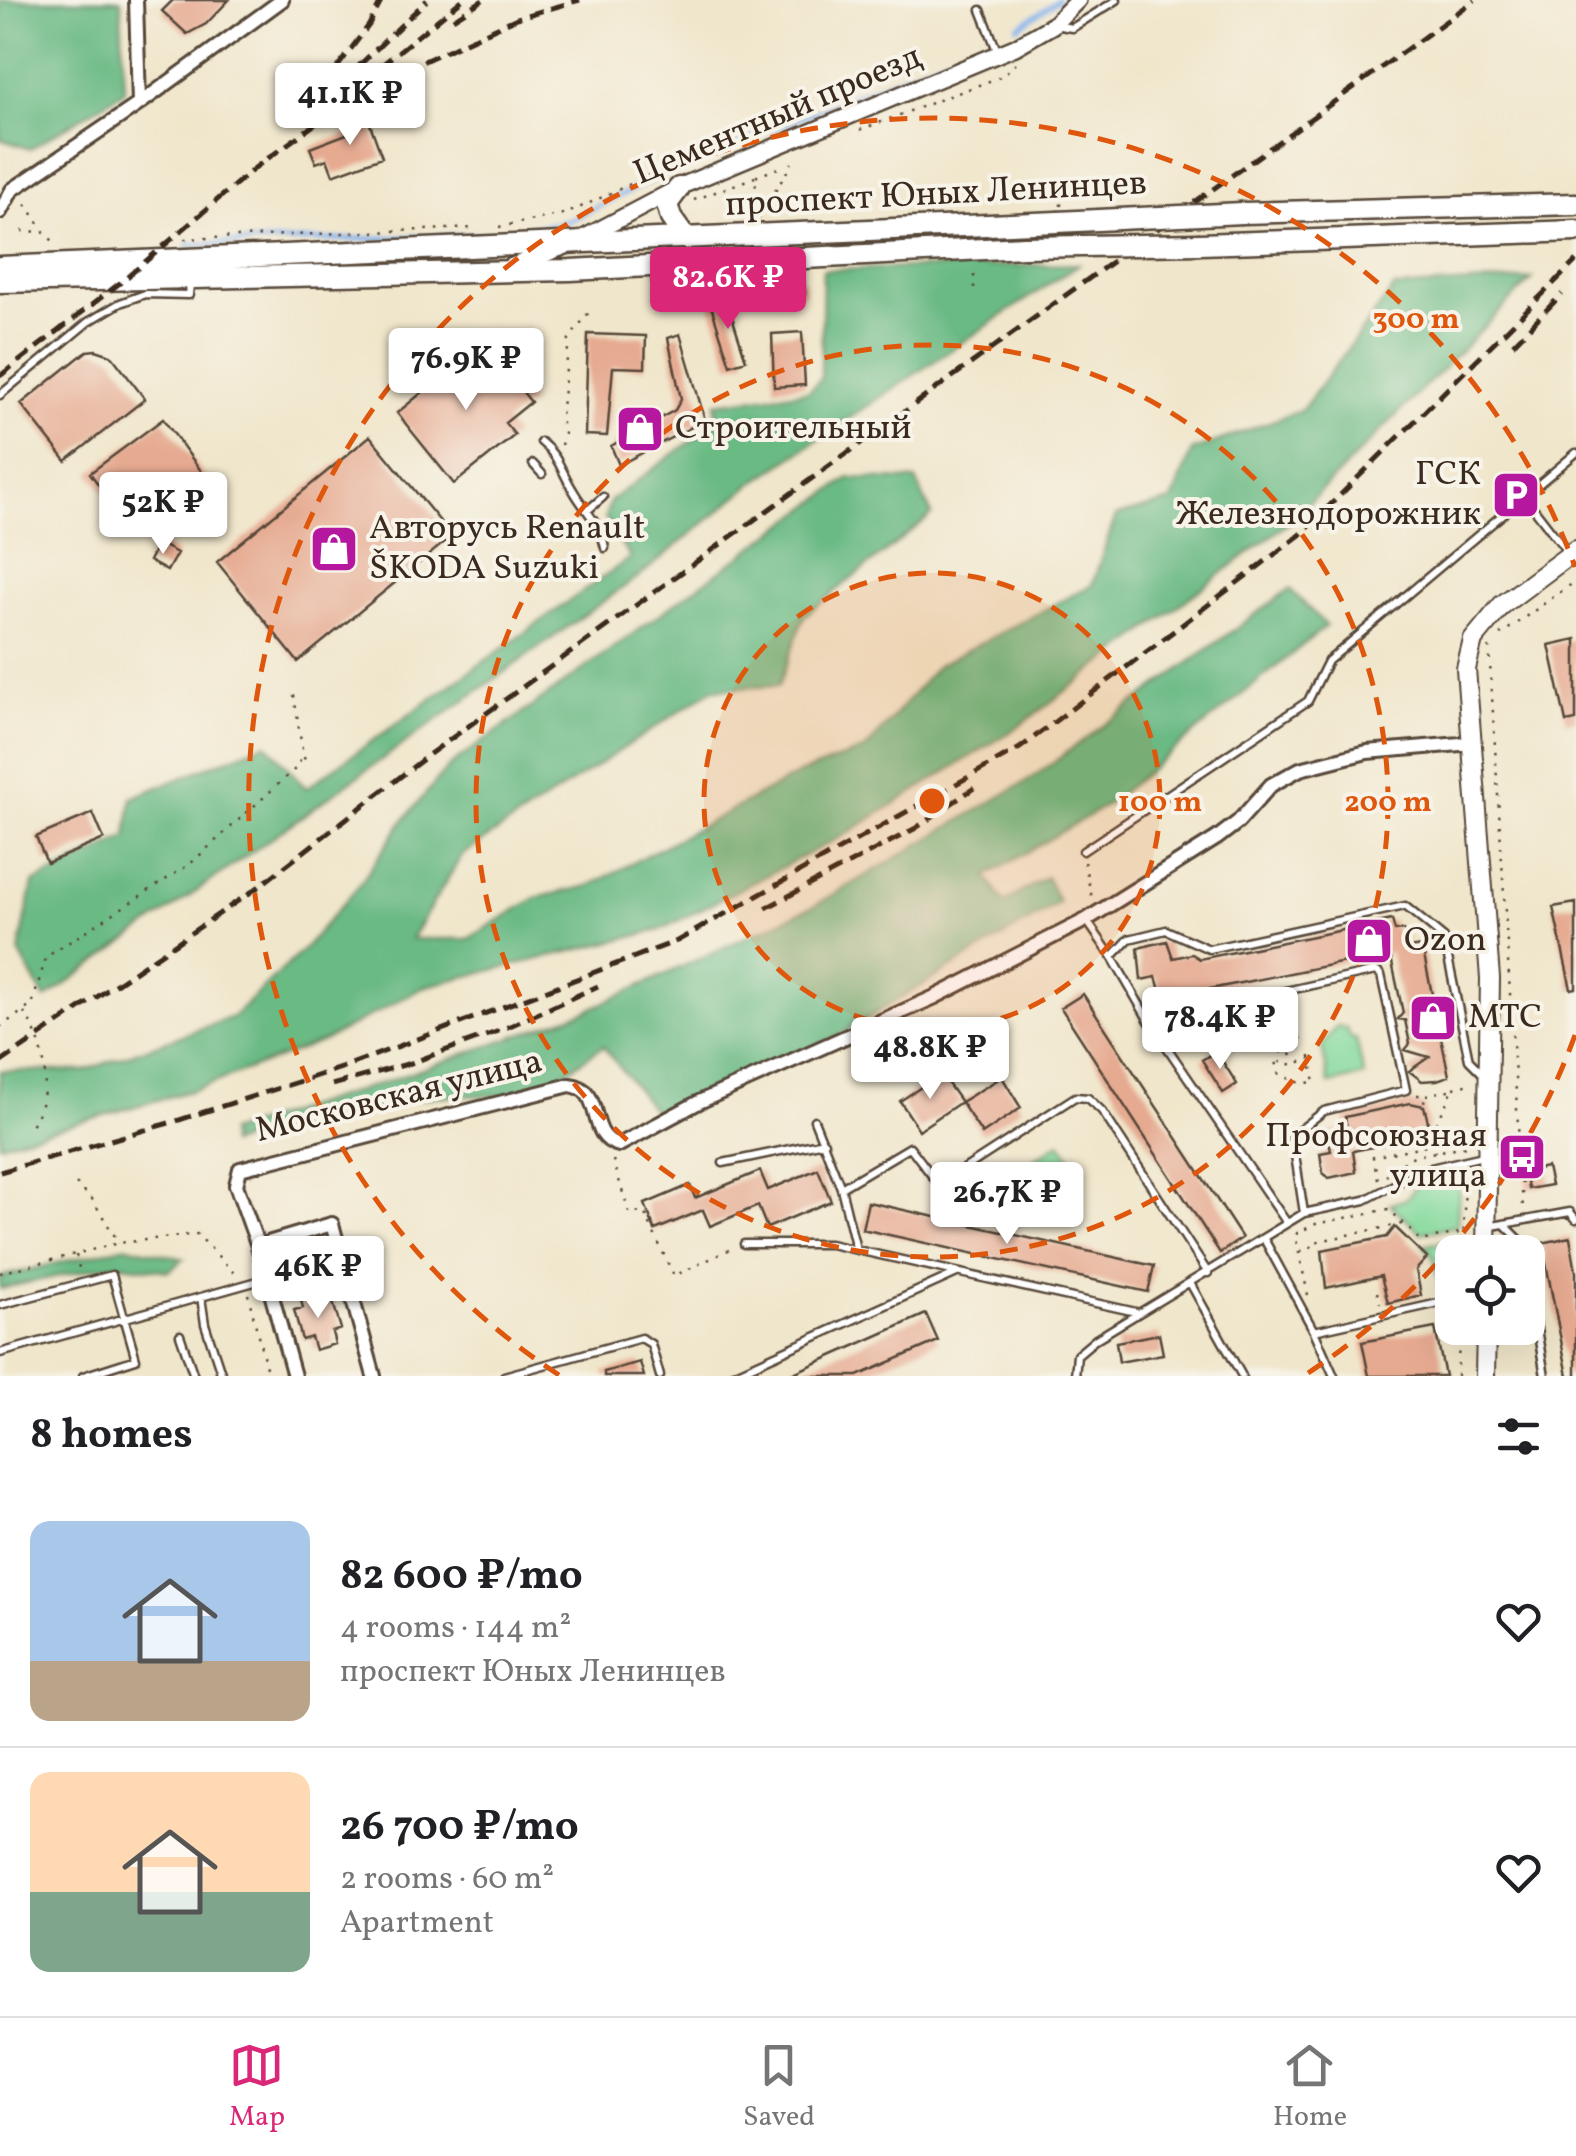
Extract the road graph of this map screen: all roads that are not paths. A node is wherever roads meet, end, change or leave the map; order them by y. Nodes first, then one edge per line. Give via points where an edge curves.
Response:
1 (136, 0) edge
2 (282, 0) edge
3 (1078, 0) edge
4 (1118, 0) edge
5 (981, 10) dead end
6 (1053, 25) junction
7 (999, 54) junction
8 (140, 104) junction
9 (681, 196) junction
10 (1576, 204) edge
11 (0, 212) edge
12 (1567, 231) edge
13 (686, 239) junction
14 (574, 243) junction
15 (654, 265) junction
16 (0, 267) edge
17 (570, 270) junction
18 (501, 271) junction
19 (192, 277) junction
20 (742, 281) dead end
21 (0, 282) edge
22 (658, 306) dead end
23 (679, 306) dead end
24 (0, 395) edge
25 (541, 442) dead end
26 (1576, 453) edge
27 (533, 464) dead end
28 (542, 474) dead end
29 (602, 497) dead end
30 (1525, 497) junction
31 (588, 510) junction
32 (605, 548) dead end
33 (1573, 553) edge
34 (1472, 744) junction
35 (1083, 850) road end
36 (1091, 916) junction
37 (1112, 957) junction
38 (1149, 1021) junction
39 (1481, 1082) junction
40 (814, 1120) dead end
41 (824, 1142) junction
42 (1489, 1154) junction
43 (723, 1164) dead end
44 (842, 1188) junction
45 (1304, 1213) junction
46 (1576, 1219) edge
47 (1288, 1224) junction
48 (1495, 1225) junction
49 (1492, 1235) edge
50 (1511, 1235) edge
51 (1264, 1239) junction
52 (744, 1244) road end
53 (258, 1246) junction
54 (856, 1250) junction
55 (958, 1272) junction
56 (1208, 1273) junction
57 (267, 1278) junction
58 (1190, 1283) junction
59 (201, 1297) junction
60 (0, 1304) edge
61 (1435, 1304) edge
62 (1138, 1313) junction
63 (126, 1318) junction
64 (1314, 1331) junction
65 (180, 1335) dead end
66 (1486, 1345) edge
67 (1540, 1345) edge
68 (0, 1353) edge
69 (83, 1376) edge
70 (194, 1376) edge
71 (222, 1376) edge
72 (294, 1376) edge
73 (374, 1376) edge
74 (504, 1376) edge
75 (660, 1376) edge
76 (728, 1376) edge
77 (1076, 1376) edge
78 (1242, 1376) edge
79 (1334, 1376) edge
80 (1485, 1376) edge
81 (1546, 1376) edge

1 - 8 street
2 - 8 street
3 - 6 street, Цементный проезд
4 - 6 lane via 1072,28
5 - 7 lane
6 - 7 street, Цементный проезд
7 - 9 street, Цементный проезд
8 - 11 street via 12,190
9 - 13 main road via 667,204
9 - 14 street, Цементный проезд
10 - 13 main road, проспект Юных Ленинцев, bridge via 1059,215
12 - 15 main road, проспект Юных Ленинцев, bridge
13 - 14 main road, проспект Юных Ленинцев
14 - 16 main road, проспект Юных Ленинцев
14 - 17 street
14 - 18 street, Цементный проезд
15 - 17 main road, проспект Юных Ленинцев
15 - 22 lane
17 - 18 main road, проспект Юных Ленинцев
18 - 19 main road, проспект Юных Ленинцев
19 - 21 main road, проспект Юных Ленинцев
19 - 24 lane via 188,295 145,294 88,322
20 - 23 lane
25 - 31 lane via 557,455
26 - 30 lane
27 - 28 lane
29 - 31 lane
30 - 33 lane
30 - 35 lane via 1328,661 1308,701
31 - 32 lane
33 - 34 main road via 1502,605 1473,640 1466,669
34 - 36 street via 1367,752 1300,769 1271,785 1217,838
34 - 39 main road via 1490,978
36 - 37 lane
36 - 53 street, Московская улица via 619,1145 600,1134 589,1093 570,1085 240,1169 236,1186
37 - 38 lane
37 - 39 lane via 1129,938 1166,930 1208,949 1405,906 1444,938 1469,1060
38 - 45 lane via 1376,971 1382,975 1406,1090 1324,1111 1292,1136
38 - 47 lane
39 - 42 main road
40 - 41 lane
41 - 43 lane
41 - 44 lane
42 - 45 lane via 1422,1170 1365,1200
42 - 48 main road
44 - 54 lane
44 - 56 lane via 910,1146 939,1186 1075,1097 1088,1098
45 - 47 lane
46 - 48 lane via 1570,1212
47 - 51 lane
48 - 49 main road
48 - 50 lane
51 - 56 lane
51 - 64 lane
52 - 54 lane via 812,1242
53 - 57 street
53 - 73 street via 332,1224
54 - 55 lane
55 - 62 lane
55 - 76 lane
56 - 58 lane
57 - 59 lane
57 - 72 street
58 - 62 lane
58 - 78 lane
59 - 63 lane
59 - 71 lane
60 - 63 lane via 108,1274
61 - 64 lane
62 - 77 lane via 1077,1355
63 - 68 lane
63 - 69 lane via 136,1359
64 - 79 lane
65 - 70 lane
66 - 80 main road
67 - 81 lane
74 - 75 lane via 641,1338 652,1344

